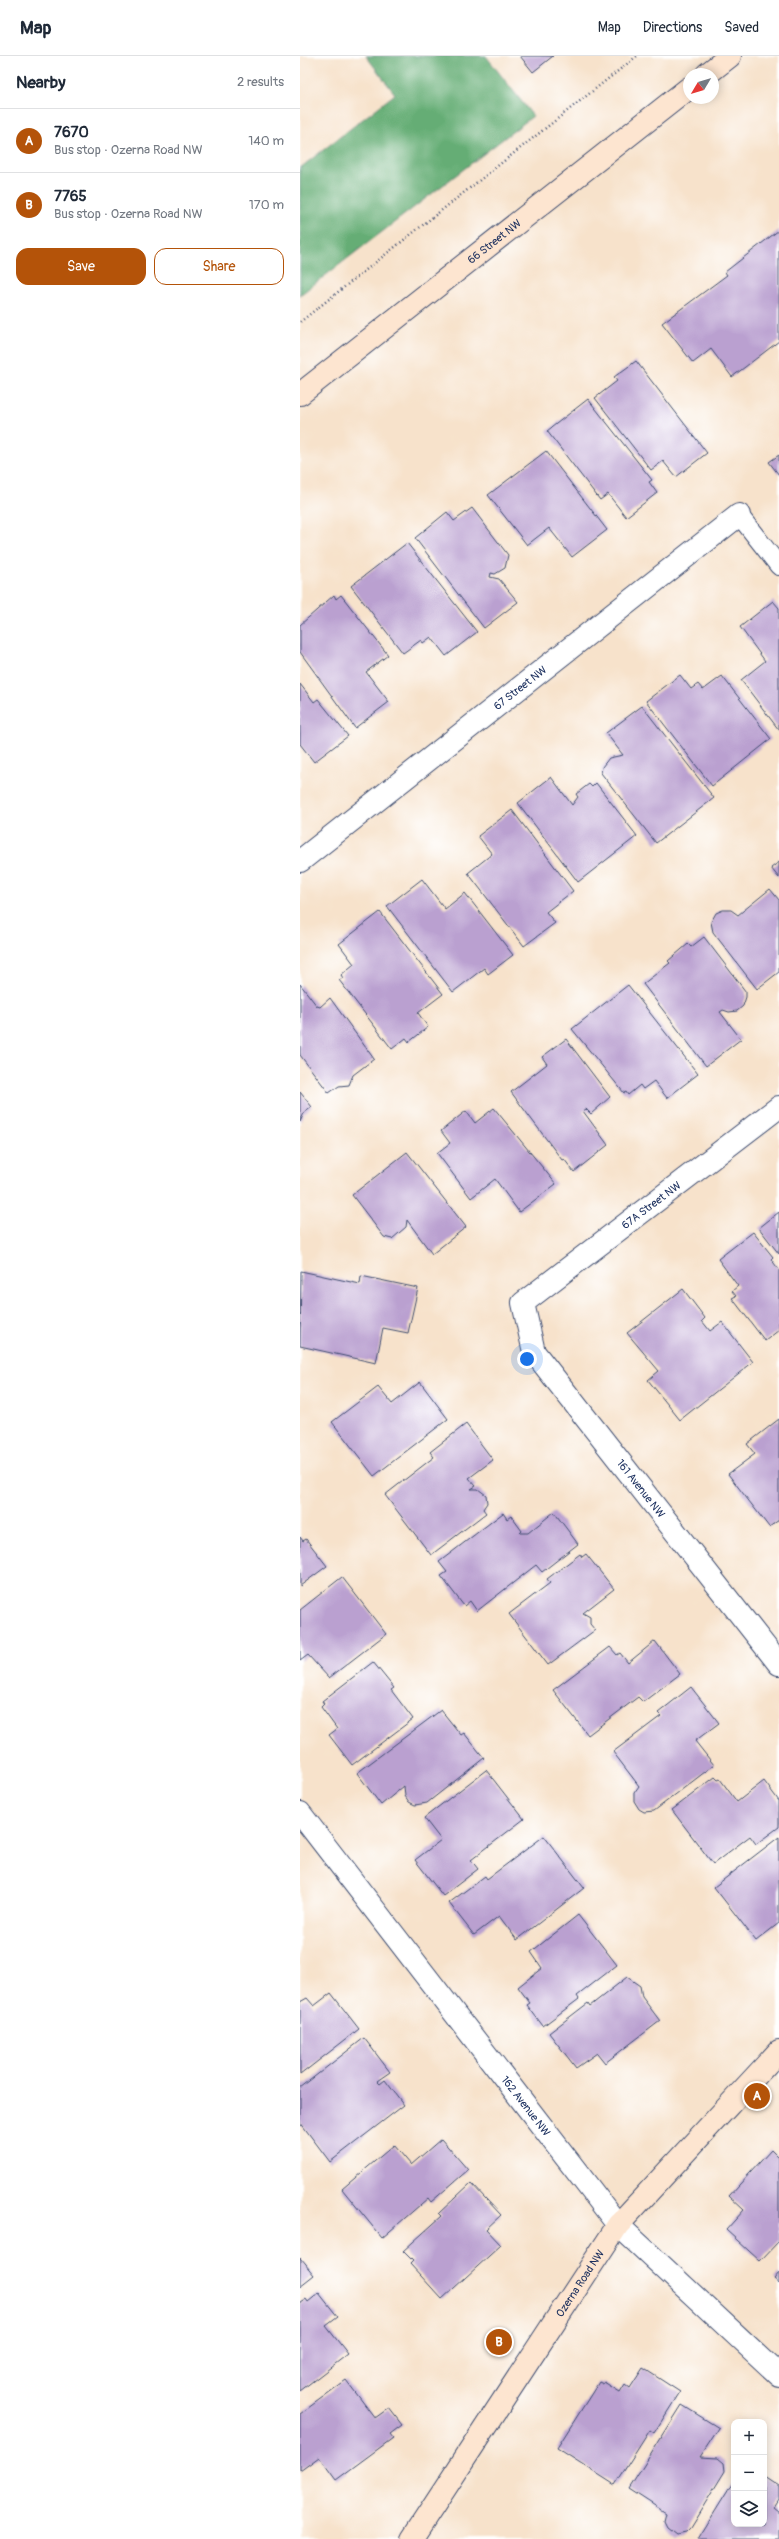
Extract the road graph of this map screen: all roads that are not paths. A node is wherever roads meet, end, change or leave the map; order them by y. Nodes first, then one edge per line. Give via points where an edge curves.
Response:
1 (730, 56) edge
2 (715, 68) edge
3 (683, 93) edge
4 (300, 394) edge
5 (739, 515) joint
6 (779, 566) edge
7 (300, 862) edge
8 (779, 1107) edge
9 (523, 1303) joint
10 (779, 1664) edge
11 (300, 1813) edge
12 (779, 2051) edge
13 (618, 2225) junction
14 (779, 2375) edge
15 (412, 2539) edge

1 - 2 street
3 - 4 street, 66 Street NW
5 - 6 lane
5 - 7 street, 67 Street NW
8 - 9 street, 67A Street NW
9 - 10 street, 161 Avenue NW via 534,1352
11 - 13 street, 162 Avenue NW
12 - 13 street, Ozerna Road NW
13 - 14 street, 162 Avenue NW
13 - 15 street, Ozerna Road NW

